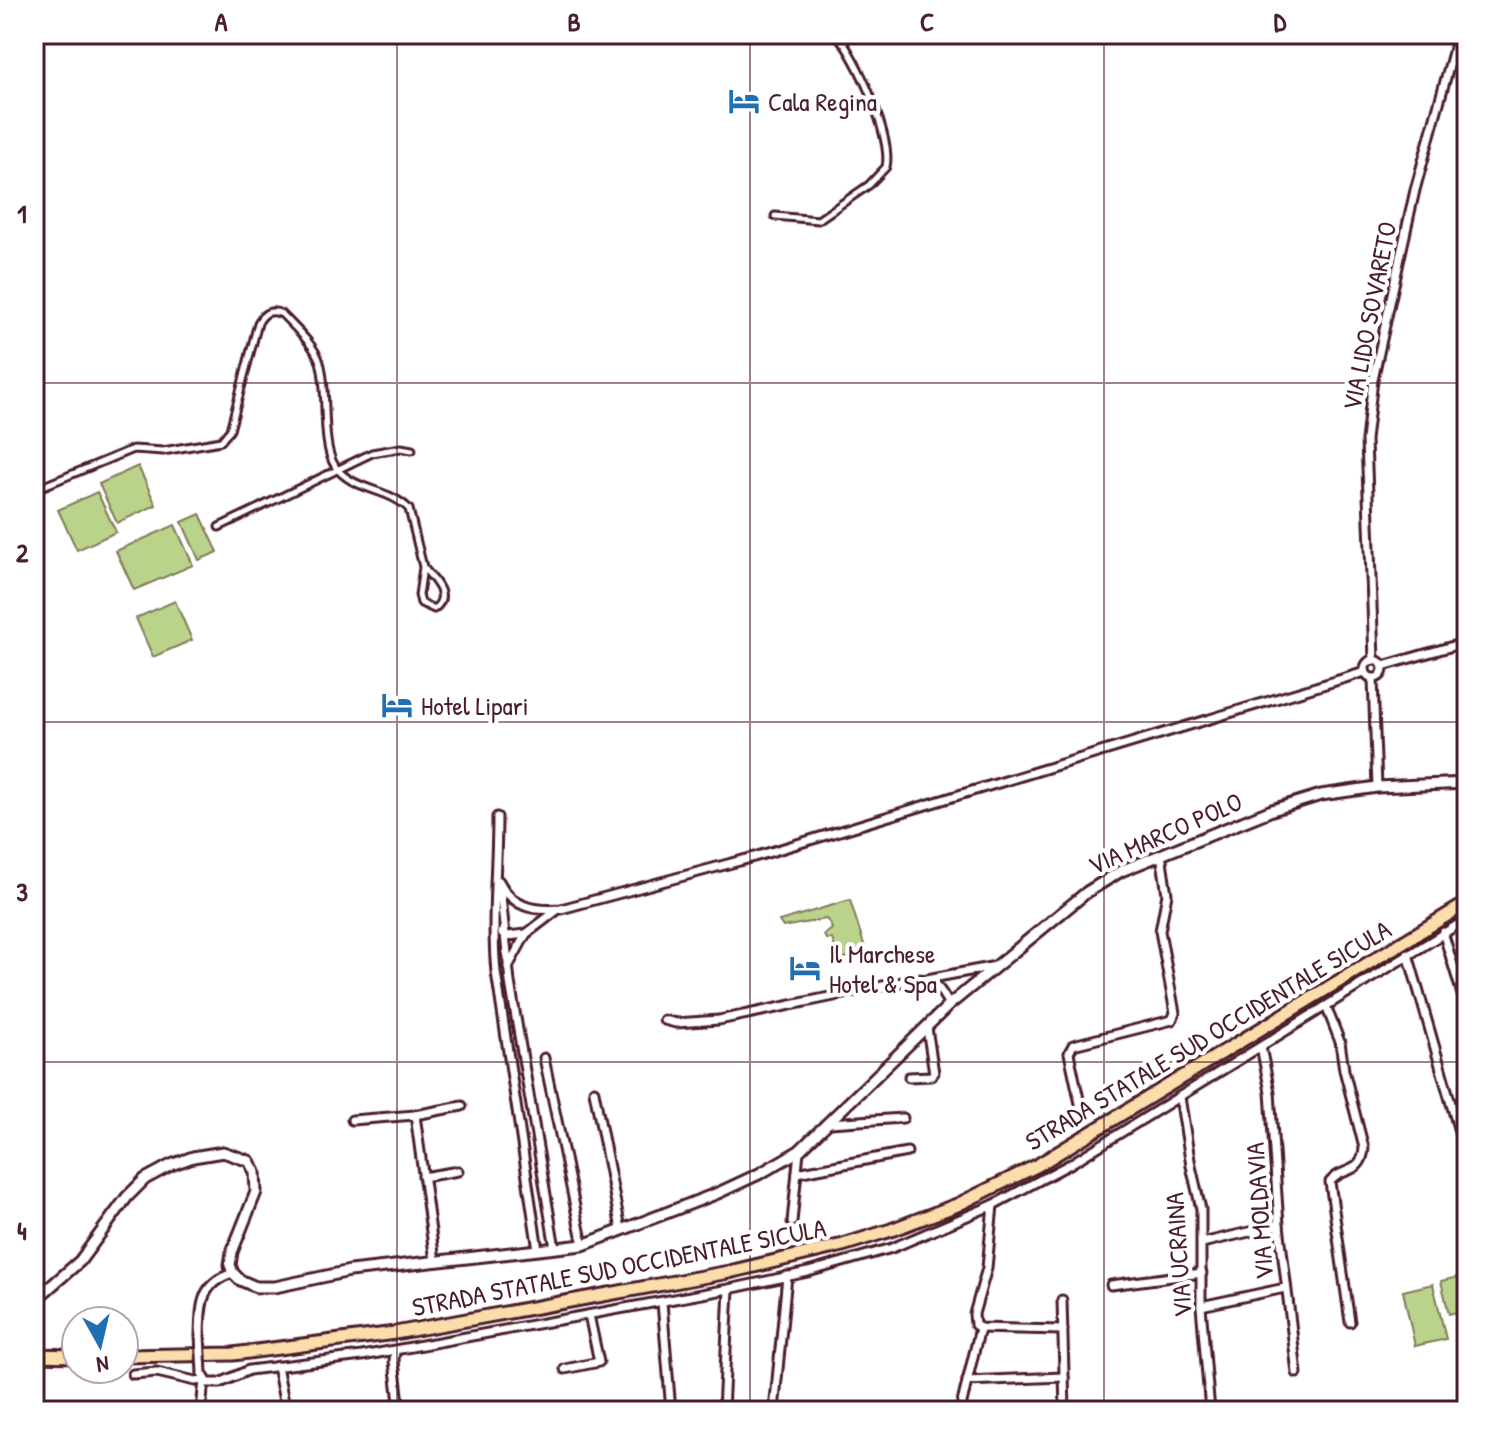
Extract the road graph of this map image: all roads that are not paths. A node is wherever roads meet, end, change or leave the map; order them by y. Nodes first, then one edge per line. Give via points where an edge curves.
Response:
1 (836, 34) edge
2 (1458, 34) edge
3 (775, 216) dead end
4 (412, 450) dead end
5 (337, 469) junction
6 (34, 490) edge
7 (219, 527) dead end
8 (423, 567) junction
9 (1467, 642) edge
10 (1374, 660) junction
11 (1383, 666) junction
12 (1365, 672) junction
13 (1373, 679) junction
14 (1467, 783) edge
15 (1377, 787) junction
16 (497, 817) dead end
17 (1161, 854) junction
18 (497, 864) junction
19 (499, 881) junction
20 (1467, 903) edge
21 (519, 905) junction
22 (561, 909) junction
23 (502, 911) junction
24 (1467, 919) edge
25 (494, 924) junction
26 (1443, 932) junction
27 (504, 934) junction
28 (526, 934) junction
29 (1408, 954) junction
30 (996, 966) junction
31 (508, 967) junction
32 (927, 979) junction
33 (949, 1005) junction
34 (1326, 1006) junction
35 (1467, 1011) edge
36 (664, 1020) dead end
37 (927, 1028) junction
38 (1261, 1047) junction
39 (544, 1058) dead end
40 (909, 1077) dead end
41 (594, 1091) dead end
42 (1180, 1097) junction
43 (462, 1106) dead end
44 (1082, 1113) dead end
45 (415, 1115) junction
46 (903, 1118) dead end
47 (352, 1120) dead end
48 (830, 1123) junction
49 (799, 1151) junction
50 (907, 1152) dead end
51 (1466, 1156) edge
52 (458, 1171) dead end
53 (797, 1173) junction
54 (423, 1177) junction
55 (993, 1205) junction
56 (792, 1222) dead end
57 (1279, 1225) junction
58 (621, 1229) junction
59 (1202, 1243) junction
60 (583, 1245) junction
61 (555, 1248) junction
62 (538, 1250) junction
63 (435, 1261) junction
64 (233, 1273) junction
65 (1202, 1273) junction
66 (787, 1276) junction
67 (1111, 1285) dead end
68 (1285, 1288) junction
69 (729, 1289) junction
70 (1062, 1300) dead end
71 (34, 1301) edge
72 (662, 1302) junction
73 (1201, 1306) junction
74 (589, 1315) junction
75 (1350, 1322) dead end
76 (980, 1328) junction
77 (1063, 1330) junction
78 (395, 1350) junction
79 (34, 1355) edge
80 (60, 1356) edge
81 (140, 1356) edge
82 (277, 1366) junction
83 (565, 1369) dead end
84 (140, 1373) edge
85 (1297, 1373) dead end
86 (203, 1376) junction
87 (1064, 1377) junction
88 (967, 1381) junction
89 (201, 1411) edge
90 (286, 1411) edge
91 (400, 1411) edge
92 (671, 1411) edge
93 (723, 1411) edge
94 (774, 1411) edge
95 (960, 1411) edge
96 (1065, 1411) edge
97 (1210, 1411) edge

1 - 3 street via 876,115 886,167 818,220
2 - 10 street, VIA LIDO SOVARETO via 1415,190 1373,380 1366,440
4 - 5 street via 386,449
5 - 6 street via 329,448 316,354 282,314 270,311 258,323 230,430 221,441 163,451 133,449
5 - 7 street
5 - 8 street via 409,509
8 - 8 street via 421,603 434,609 443,597
9 - 11 street
10 - 11 street
10 - 12 street via 1366,663
11 - 13 street
12 - 13 street
12 - 22 street via 754,857
13 - 15 street
14 - 15 street, VIA MARCO POLO
15 - 17 street, VIA MARCO POLO via 1292,803
16 - 18 street
17 - 30 street, VIA MARCO POLO via 1105,880
17 - 44 street via 1167,894 1160,931 1175,1013 1172,1020 1073,1045 1069,1053
18 - 19 street
18 - 25 street
19 - 21 street
19 - 23 street
20 - 81 main road, STRADA STATALE SUD OCCIDENTALE SICULA via 1038,1165 957,1205 879,1234 729,1272 395,1333 233,1354
21 - 22 street
21 - 23 street
22 - 28 street
23 - 25 street
23 - 27 street
24 - 26 street
25 - 27 street
25 - 62 street via 497,985
26 - 29 street
26 - 35 street
27 - 28 street
27 - 31 street
28 - 31 street
29 - 34 street
29 - 51 street
30 - 32 street
30 - 33 street, VIA MARCO POLO
31 - 61 street
32 - 33 street
32 - 36 street via 719,1020
33 - 37 street, VIA MARCO POLO
34 - 38 street
34 - 75 street via 1340,1042 1364,1148 1362,1162 1330,1182
37 - 40 street via 934,1073
37 - 48 street, VIA MARCO POLO
38 - 42 street
38 - 57 street, VIA MOLDAVIA via 1270,1092
39 - 60 street
41 - 58 street
42 - 55 street
42 - 59 street, VIA UCRAINA via 1201,1209
43 - 45 street
45 - 47 street
45 - 54 street
46 - 48 street
48 - 49 street, VIA MARCO POLO
49 - 53 street
49 - 58 street, VIA MARCO POLO via 718,1193
50 - 53 street
52 - 54 street
53 - 56 street
54 - 63 street
55 - 66 street via 892,1248
55 - 76 street via 987,1268 974,1314
57 - 59 street
57 - 68 street, VIA MOLDAVIA
58 - 60 street, VIA MARCO POLO
59 - 65 street, VIA UCRAINA
60 - 61 street, VIA MARCO POLO
61 - 62 street, VIA MARCO POLO
62 - 63 street, VIA MARCO POLO
63 - 64 street, VIA MARCO POLO via 265,1288
64 - 71 street via 232,1252 257,1182 249,1161 223,1152 182,1161 145,1179 80,1261
64 - 86 street, bridge via 216,1280 205,1296 200,1335
65 - 67 street
65 - 73 street, VIA UCRAINA
66 - 69 street
66 - 94 street
68 - 73 street
68 - 85 street, VIA MOLDAVIA
69 - 72 street
69 - 93 street
70 - 77 street
72 - 74 street
72 - 92 street
73 - 97 street, VIA UCRAINA
74 - 78 street
74 - 83 street via 599,1362
76 - 77 street
76 - 88 street
77 - 87 street
78 - 82 street
78 - 91 street
79 - 80 main road
82 - 86 street via 249,1370 220,1383 208,1383
82 - 90 street
84 - 86 street via 195,1381
86 - 89 street
87 - 88 street
87 - 96 street
88 - 95 street

